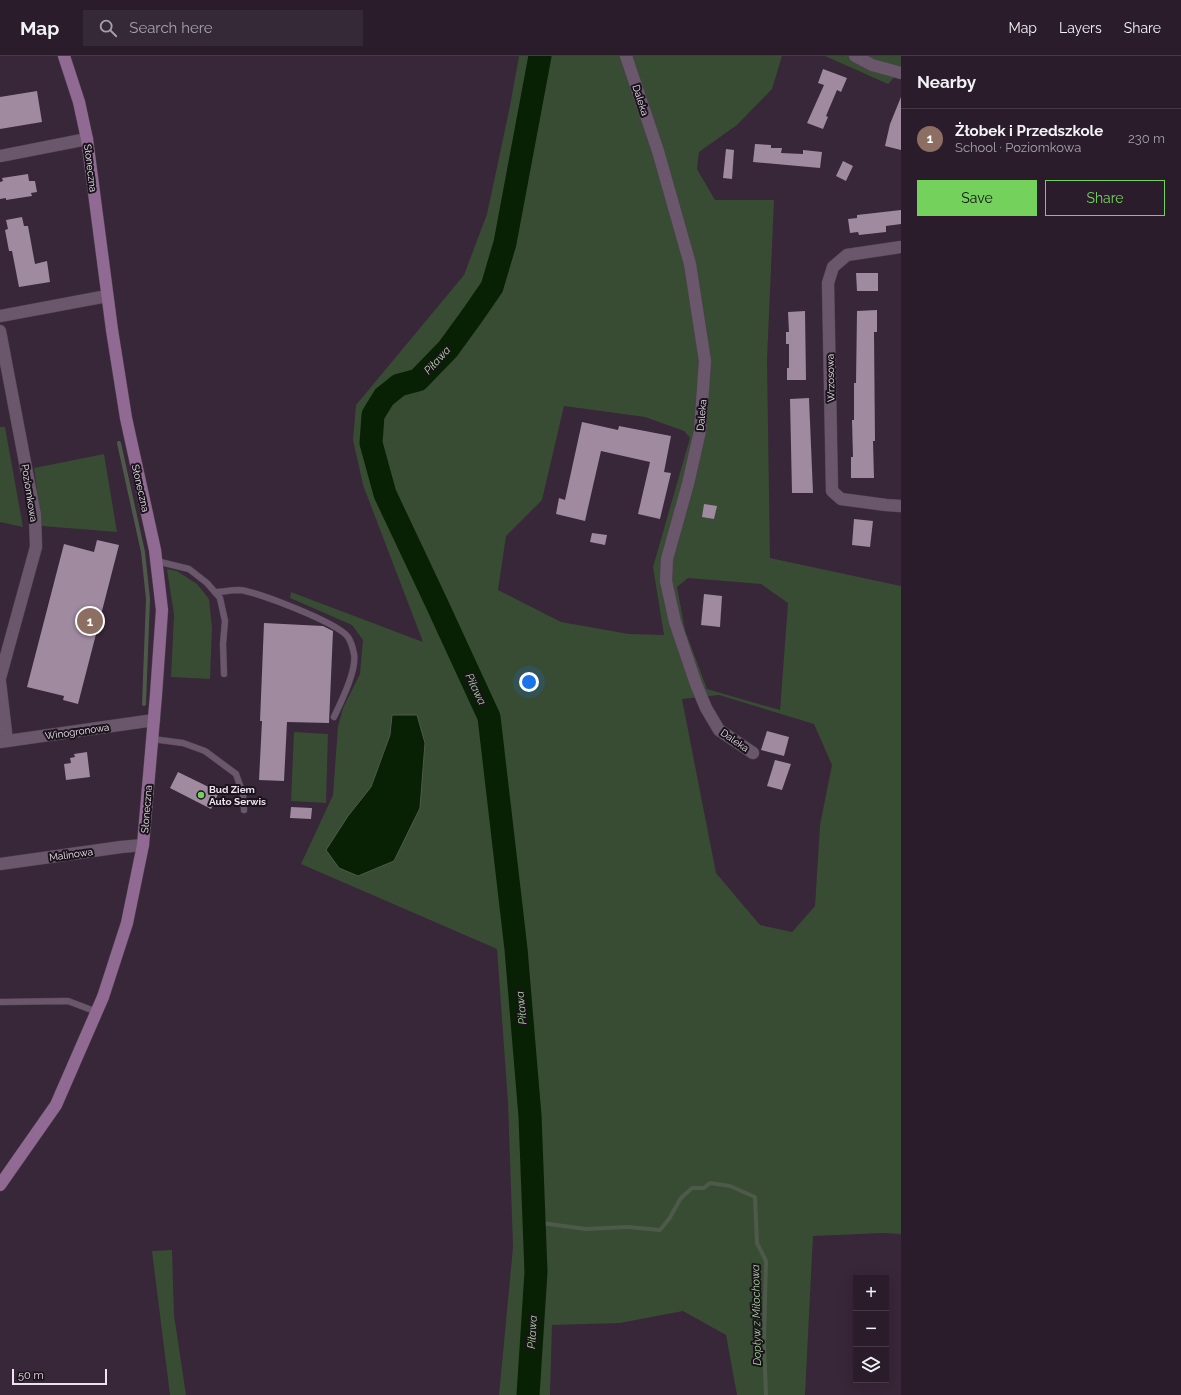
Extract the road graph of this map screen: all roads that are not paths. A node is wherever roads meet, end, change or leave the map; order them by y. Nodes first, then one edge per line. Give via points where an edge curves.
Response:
1 (64, 56) edge
2 (626, 56) edge
3 (855, 56) edge
4 (901, 73) edge
5 (87, 139) junction
6 (0, 156) edge
7 (901, 247) edge
8 (107, 296) junction
9 (0, 316) edge
10 (0, 331) edge
11 (901, 506) edge
12 (156, 561) junction
13 (215, 592) junction
14 (224, 674) dead end
15 (0, 678) edge
16 (0, 682) edge
17 (334, 717) dead end
18 (154, 720) junction
19 (152, 739) junction
20 (3, 741) edge
21 (753, 753) dead end
22 (244, 810) dead end
23 (143, 845) junction
24 (0, 864) edge
25 (0, 1002) edge
26 (97, 1012) junction
27 (0, 1185) edge

1 - 5 street, Słoneczna via 79,102
2 - 21 street, Daleka via 658,151 690,264 705,361 700,431 667,559 666,581 674,622 706,708 719,730
3 - 4 street via 872,65
5 - 6 street
5 - 8 street, Słoneczna
7 - 11 street, Wrzosowa via 847,255 833,267 828,283 832,490 841,499
8 - 9 street
8 - 12 street, Słoneczna via 126,418
10 - 15 street, Poziomkowa via 35,515 36,547
12 - 13 lane via 189,569
12 - 18 street, Słoneczna via 162,610
13 - 14 lane via 220,598 225,621
13 - 17 lane via 240,590 261,596 318,617 348,637 354,654 352,670 346,692
16 - 20 street
18 - 19 street, Słoneczna
18 - 20 street, Winogronowa
19 - 22 lane via 183,743 205,751 236,774 243,794
19 - 23 street, Słoneczna
23 - 24 street, Malinowa
23 - 26 street, Słoneczna via 127,923
25 - 26 lane via 68,1001
26 - 27 street, Słoneczna via 56,1105

